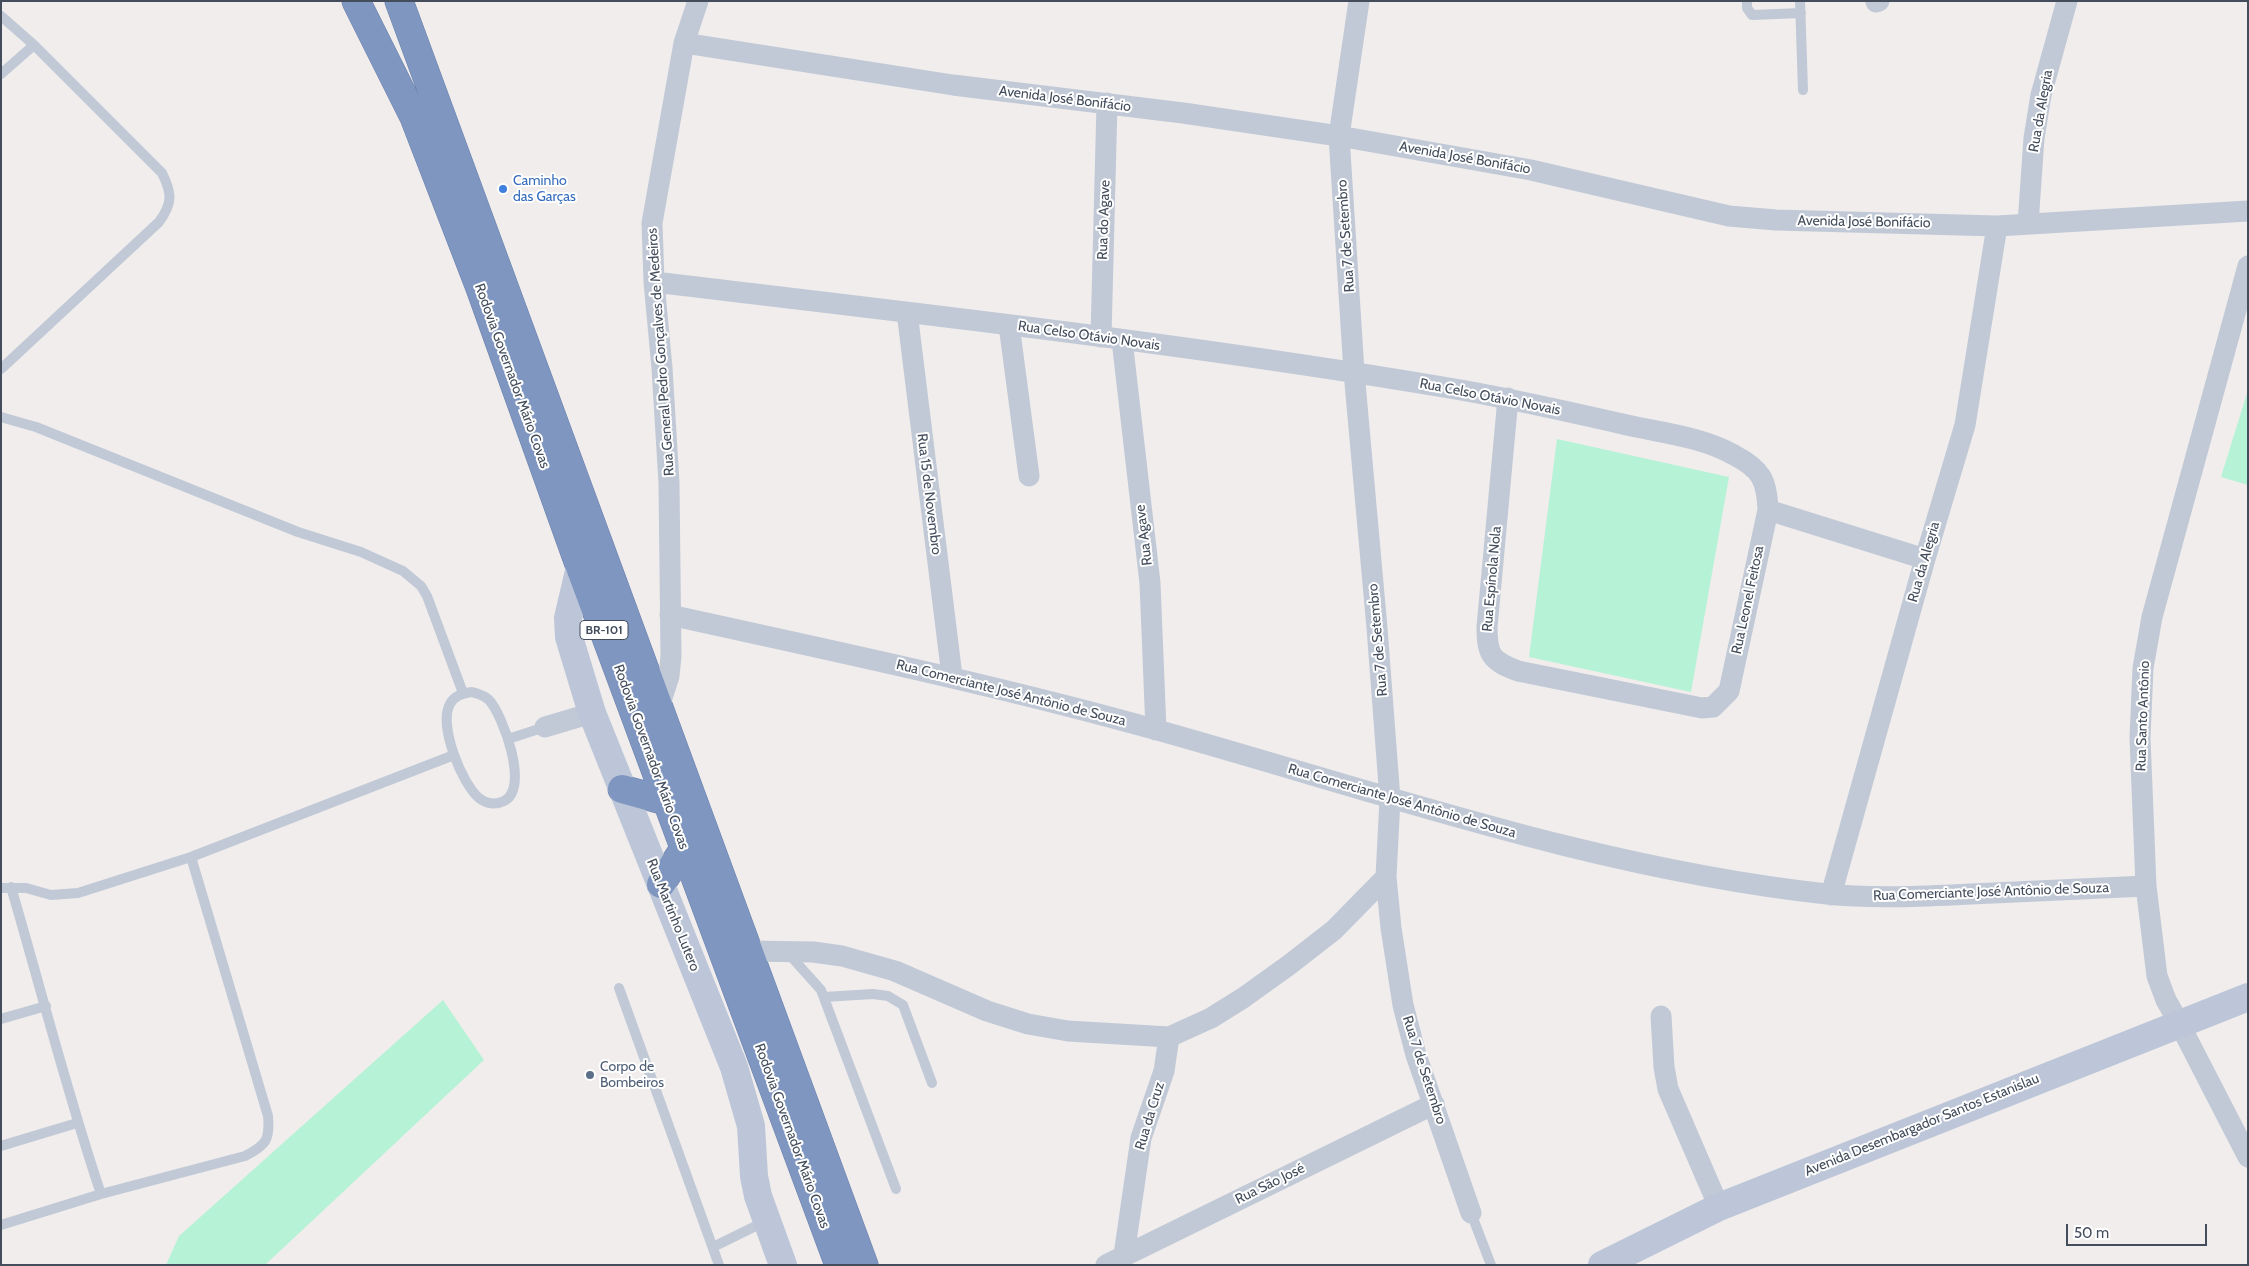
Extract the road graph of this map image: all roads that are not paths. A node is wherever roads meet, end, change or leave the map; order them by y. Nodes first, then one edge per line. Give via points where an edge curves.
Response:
1 (356, 1) edge
2 (399, 1) edge
3 (698, 1) edge
4 (1359, 1) edge
5 (1747, 1) edge
6 (1800, 1) edge
7 (2066, 1) edge
8 (1800, 14) junction
9 (1, 16) edge
10 (684, 43) junction
11 (34, 45) junction
12 (1, 74) edge
13 (1803, 90) dead end
14 (1107, 103) junction
15 (1339, 136) junction
16 (2248, 211) edge
17 (2028, 224) junction
18 (1997, 226) junction
19 (2248, 266) edge
20 (654, 282) junction
21 (907, 312) junction
22 (1008, 325) junction
23 (1112, 338) junction
24 (1, 369) edge
25 (1354, 372) junction
26 (1508, 398) junction
27 (1, 417) edge
28 (1029, 476) dead end
29 (1768, 510) junction
30 (1925, 559) junction
31 (580, 567) junction
32 (670, 616) junction
33 (952, 676) junction
34 (1729, 691) joint
35 (463, 693) junction
36 (659, 707) junction
37 (592, 713) junction
38 (546, 727) joint
39 (1156, 730) junction
40 (508, 739) junction
41 (454, 755) junction
42 (622, 789) junction
43 (1390, 799) junction
44 (669, 802) junction
45 (685, 847) junction
46 (191, 857) junction
47 (1386, 878) junction
48 (661, 884) junction
49 (2146, 886) junction
50 (6, 888) edge
51 (1831, 895) junction
52 (749, 951) junction
53 (786, 952) junction
54 (619, 988) dead end
55 (2248, 996) edge
56 (824, 997) junction
57 (46, 1006) junction
58 (1661, 1016) dead end
59 (1, 1019) edge
60 (2180, 1023) junction
61 (1169, 1037) junction
62 (932, 1084) dead end
63 (1434, 1104) junction
64 (77, 1123) junction
65 (1, 1146) edge
66 (2248, 1157) edge
67 (896, 1189) dead end
68 (100, 1194) junction
69 (1719, 1207) junction
70 (1471, 1213) joint
71 (766, 1220) junction
72 (1, 1225) edge
73 (713, 1247) junction
74 (1115, 1260) edge
75 (719, 1265) edge
76 (782, 1265) edge
77 (839, 1265) edge
78 (864, 1265) edge
79 (1491, 1265) edge
80 (1602, 1265) edge

1 - 31 highway, Rodovia Governador Mário Covas / BR-101 via 414,117 480,288
2 - 36 highway, Rodovia Governador Mário Covas / BR-101
3 - 10 street, Rua General Pedro Gonçalves de Medeiros
4 - 15 street, Rua 7 de Setembro
5 - 8 lane via 1752,15
6 - 8 lane
7 - 17 street, Rua da Alegria via 2041,95 2034,138
8 - 13 lane
9 - 11 lane
10 - 14 street, Avenida José Bonifácio via 952,86
10 - 20 street, Rua General Pedro Gonçalves de Medeiros via 652,223
11 - 12 lane
11 - 24 lane via 162,173 170,188 170,199 159,222
14 - 15 street, Avenida José Bonifácio
14 - 23 street, Rua do Agave
15 - 18 street, Avenida José Bonifácio via 1531,170 1729,216
15 - 25 street, Rua 7 de Setembro
16 - 17 street, Avenida José Bonifácio
17 - 18 street, Avenida José Bonifácio
18 - 30 street, Rua da Alegria via 1965,425
19 - 49 street, Rua Santo Antônio via 2152,617 2143,668 2140,738
20 - 21 street, Rua Celso Otávio Novais
20 - 32 street, Rua General Pedro Gonçalves de Medeiros via 669,483
21 - 22 street, Rua Celso Otávio Novais
21 - 33 street, Rua 15 de Novembro
22 - 23 street, Rua Celso Otávio Novais
22 - 28 street, Rua Celso Otávio Novais
23 - 25 street, Rua Celso Otávio Novais
23 - 39 street, Rua Agave via 1150,583
25 - 26 street, Rua Celso Otávio Novais
25 - 43 street, Rua 7 de Setembro
26 - 29 street, Rua Celso Otávio Novais via 1697,440 1732,454 1753,466 1763,478
26 - 34 street, Rua Espínola Nola via 1487,627 1491,656 1518,672 1702,708 1713,706
27 - 35 lane via 36,427 403,571 421,586 427,596
29 - 30 street
29 - 34 street, Rua Leonel Feitosa
30 - 51 street, Rua da Alegria
31 - 37 street, Rua Martinho Lutero via 568,618 569,637
31 - 44 highway, Rodovia Governador Mário Covas / BR-101
32 - 33 street, Rua Comerciante José Antônio de Souza
32 - 36 street, Rua General Pedro Gonçalves de Medeiros via 669,676
33 - 39 street, Rua Comerciante José Antônio de Souza
35 - 40 lane via 481,694 488,700
35 - 41 lane via 450,704 447,713 446,724
36 - 52 highway, Rodovia Governador Mário Covas / BR-101
37 - 38 street
37 - 42 street, Rua Martinho Lutero
38 - 40 lane
39 - 43 street, Rua Comerciante José Antônio de Souza
40 - 41 lane via 514,781 507,800 498,804 479,798 469,786
41 - 46 lane
42 - 44 highway
42 - 48 street, Rua Martinho Lutero
43 - 47 street, Rua 7 de Setembro
43 - 51 street, Rua Comerciante José Antônio de Souza via 1597,854 1720,880
44 - 45 highway, Rodovia Governador Mário Covas / BR-101
45 - 48 highway
45 - 77 highway, Rodovia Governador Mário Covas / BR-101
46 - 50 lane via 63,896
46 - 68 lane via 268,1116 269,1133 265,1143 245,1156
47 - 61 street via 1334,930 1289,965 1210,1018
47 - 63 street, Rua 7 de Setembro via 1403,1006
48 - 71 street, Rua Martinho Lutero via 741,1090 751,1126 754,1176
49 - 51 street, Rua Comerciante José Antônio de Souza via 1909,897
49 - 60 street, Rua Santo Antônio via 2157,976
50 - 57 lane
52 - 53 street
52 - 78 highway, Rodovia Governador Mário Covas / BR-101
53 - 56 lane
53 - 61 street via 842,956 895,971 987,1011 1028,1024 1068,1031
54 - 73 lane
55 - 60 street, Avenida Desembargador Santos Estanislau
56 - 62 lane via 873,994 888,996 902,1005
56 - 67 lane
57 - 59 lane
57 - 64 lane
58 - 69 street via 1668,1089
60 - 66 street, Rua Santo Antônio
60 - 69 street, Avenida Desembargador Santos Estanislau
61 - 74 street, Rua da Cruz via 1164,1071 1141,1138
63 - 70 street, Rua 7 de Setembro
63 - 74 street, Rua São José
64 - 65 lane
64 - 68 lane
68 - 72 lane
69 - 80 street, Avenida Desembargador Santos Estanislau
70 - 79 lane, Rua 7 de Setembro
71 - 73 lane
71 - 76 street, Rua Martinho Lutero
73 - 75 lane

